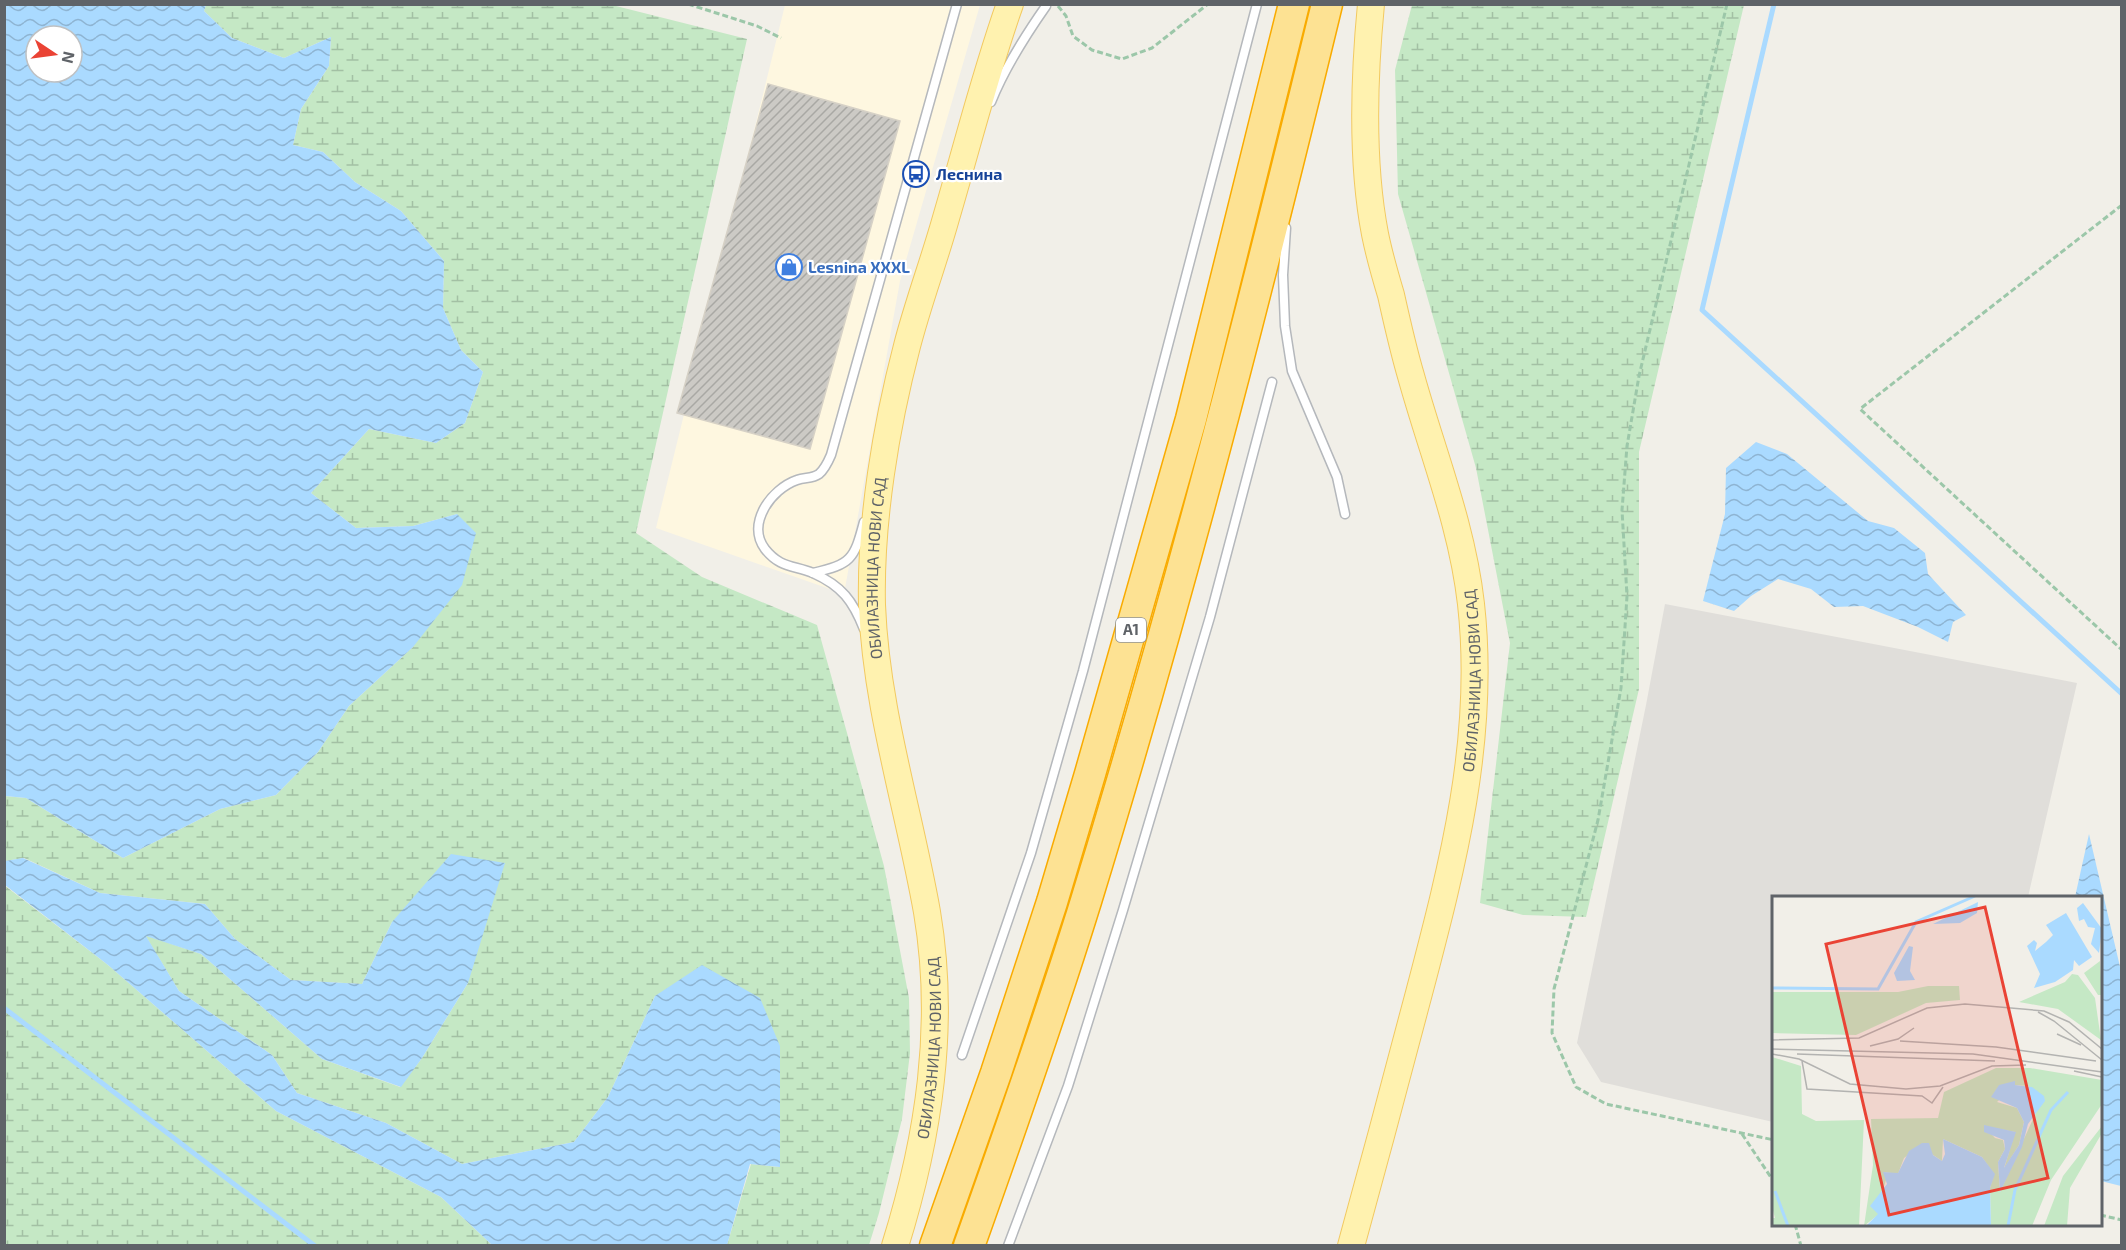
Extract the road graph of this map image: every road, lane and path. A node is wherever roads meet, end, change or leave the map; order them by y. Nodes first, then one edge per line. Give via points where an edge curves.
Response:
1 (688, 4) edge
2 (957, 4) edge
3 (1010, 4) edge
4 (1057, 4) edge
5 (1208, 4) edge
6 (1257, 4) edge
7 (1294, 4) edge
8 (1327, 4) edge
9 (1371, 4) edge
10 (1727, 4) edge
11 (1046, 6) edge
12 (781, 38) dead end
13 (987, 114) dead end
14 (982, 124) dead end
15 (1290, 153) junction
16 (2121, 205) edge
17 (1287, 208) dead end
18 (947, 215) junction
19 (1286, 219) dead end
20 (1272, 382) dead end
21 (880, 490) junction
22 (1345, 514) dead end
23 (813, 573) junction
24 (876, 650) junction
25 (2121, 650) edge
26 (962, 1055) dead end
27 (1742, 1134) junction
28 (1772, 1140) edge
29 (1772, 1180) edge
30 (2102, 1215) edge
31 (2121, 1220) edge
32 (1796, 1226) edge
33 (895, 1245) edge
34 (935, 1245) edge
35 (969, 1245) edge
36 (1008, 1245) edge
37 (1351, 1245) edge
38 (1801, 1245) edge

1 - 12 path via 757,26
2 - 23 lane via 831,455 820,473 798,479 782,489 759,518 759,537 770,555 790,568
3 - 18 main road, ОБИЛАЗНИЦА НОВИ САД
4 - 5 path via 1066,15 1073,36 1092,50 1122,59 1152,48
6 - 26 lane via 1083,671 1031,853
7 - 34 highway, A1 via 1191,419 1090,774 996,1073
8 - 15 highway, A1
9 - 37 main road, ОБИЛАЗНИЦА НОВИ САД via 1366,132 1375,233 1411,376 1460,537 1471,603 1476,683 1470,761 1452,863
10 - 27 path via 1627,446 1622,510 1627,596 1621,688 1598,820 1554,990 1552,1033 1576,1087 1606,1104
11 - 13 lane via 1000,81
14 - 18 lane
15 - 17 lane
15 - 35 highway, A1 via 1221,429 1121,782 1036,1055
16 - 25 path via 1860,409
18 - 21 main road, ОБИЛАЗНИЦА НОВИ САД via 907,347
19 - 22 lane via 1285,326 1292,371 1337,477
20 - 36 lane via 1210,617 1123,910 1068,1086
21 - 23 lane via 871,501 852,556 835,568
21 - 24 main road, ОБИЛАЗНИЦА НОВИ САД via 872,563
23 - 24 lane via 849,598
24 - 33 main road, ОБИЛАЗНИЦА НОВИ САД via 927,916 936,1024 921,1149
27 - 28 path
27 - 29 path
30 - 31 path
32 - 38 path

